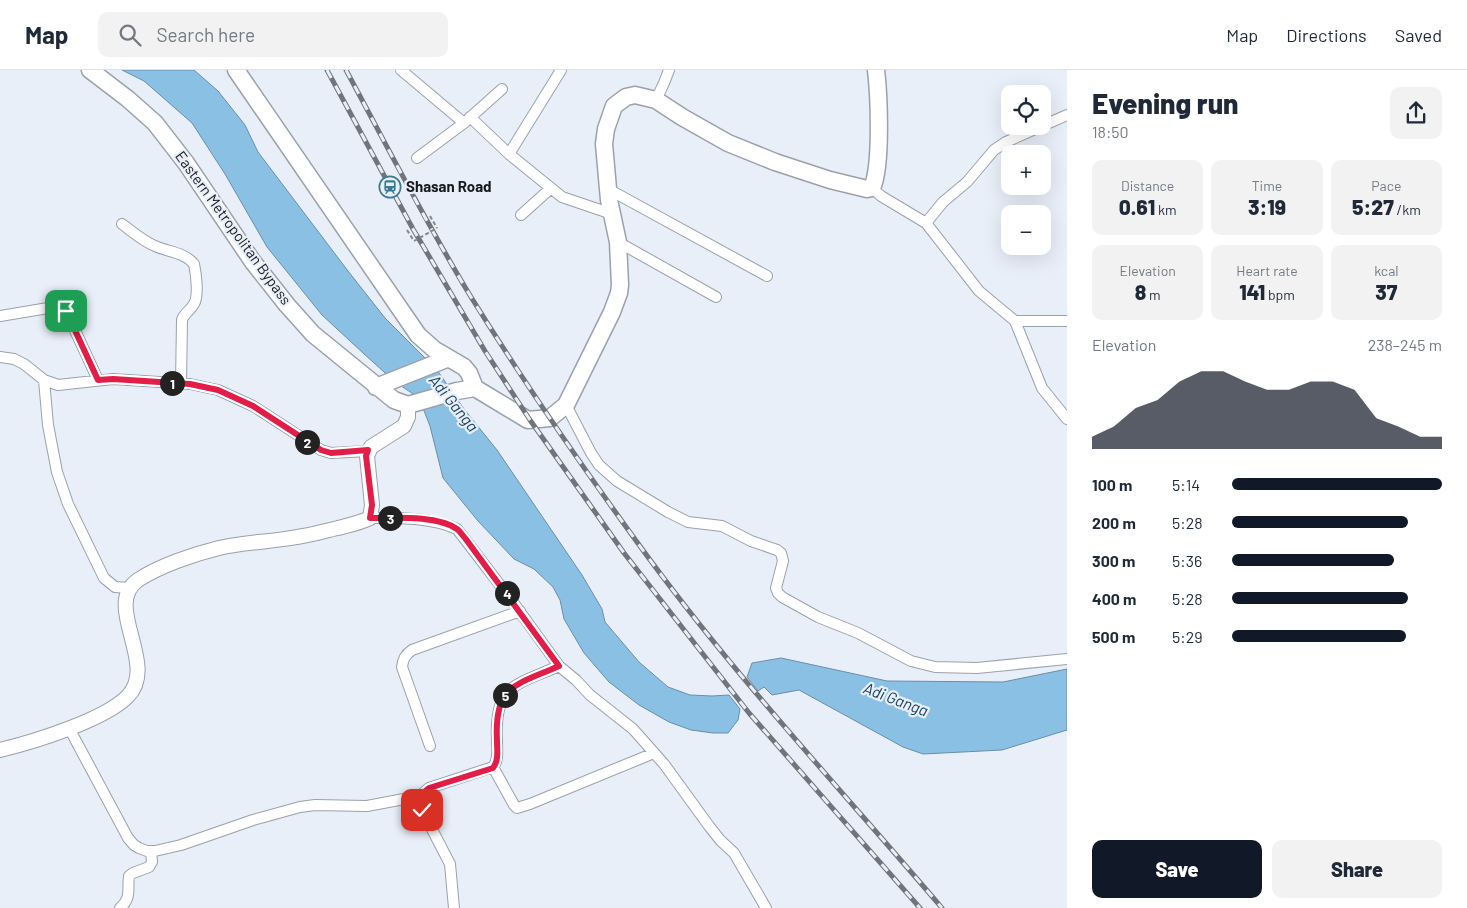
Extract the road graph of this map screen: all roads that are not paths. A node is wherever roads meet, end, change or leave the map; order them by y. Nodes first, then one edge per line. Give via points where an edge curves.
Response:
1 (90, 70) edge
2 (236, 70) edge
3 (401, 70) edge
4 (561, 70) edge
5 (669, 70) edge
6 (876, 70) edge
7 (502, 89) dead end
8 (656, 100) junction
9 (1067, 115) edge
10 (467, 120) junction
11 (1051, 122) edge
12 (1022, 135) edge
13 (509, 154) junction
14 (417, 158) dead end
15 (872, 188) junction
16 (550, 189) junction
17 (608, 189) junction
18 (612, 214) junction
19 (521, 216) dead end
20 (926, 223) junction
21 (122, 224) dead end
22 (618, 242) junction
23 (767, 276) dead end
24 (716, 297) dead end
25 (0, 316) edge
26 (1014, 321) junction
27 (1067, 321) edge
28 (0, 357) edge
29 (445, 360) junction
30 (44, 380) junction
31 (98, 380) junction
32 (181, 383) junction
33 (376, 386) junction
34 (475, 388) junction
35 (412, 403) junction
36 (566, 405) junction
37 (1067, 419) edge
38 (368, 450) junction
39 (370, 518) junction
40 (129, 588) junction
41 (520, 611) junction
42 (1067, 659) edge
43 (559, 666) junction
44 (69, 728) junction
45 (430, 746) dead end
46 (0, 750) edge
47 (654, 753) junction
48 (493, 768) junction
49 (420, 796) junction
50 (151, 851) junction
51 (120, 908) edge
52 (454, 908) edge
53 (766, 908) edge

1 - 33 main road, Eastern Metropolitan Bypass via 154,123 287,305 313,334
2 - 29 main road via 418,335
3 - 10 street
4 - 13 street
5 - 8 street
6 - 15 main road via 878,149
7 - 10 street
8 - 15 main road via 742,149 830,180
8 - 17 main road via 635,95 614,106 604,144
9 - 11 street
10 - 13 street
10 - 14 street
12 - 20 street via 994,150
13 - 16 street
15 - 20 street
16 - 18 street via 574,202
16 - 19 street
17 - 18 main road
17 - 23 street
18 - 22 main road
20 - 26 street via 979,292
21 - 32 street via 154,246 185,256 194,264 197,298 182,320
22 - 24 street
22 - 36 main road via 619,293
25 - 31 street via 54,307 66,311
26 - 27 street
26 - 37 street via 1042,388
28 - 30 street via 14,359
29 - 33 main road
29 - 34 main road via 464,367
30 - 31 street via 66,385
30 - 40 street via 57,472 68,504 104,578 116,587
31 - 32 street
32 - 38 street via 206,386 234,396 321,450 331,453
33 - 35 main road, Eastern Metropolitan Bypass via 394,400
34 - 35 main road
34 - 36 main road via 528,420 550,418
35 - 38 main road via 404,426
36 - 42 street via 591,453 606,473 688,522 722,526 777,550 783,561 777,583 778,593 818,617 911,661 935,668 978,668
38 - 39 main road
39 - 40 main road via 297,538 218,548 163,567
39 - 41 street via 427,520 457,529
40 - 44 main road via 125,605 137,663 135,685 120,703
41 - 43 street
41 - 45 street via 406,654 402,667
43 - 47 street via 633,730
43 - 48 street via 515,686 505,695 496,720 498,758
44 - 46 main road
44 - 50 street via 128,838 139,848
47 - 48 street via 517,808
47 - 53 street via 720,840 734,853
48 - 49 street via 429,788
49 - 50 street via 362,807 315,805 300,808 181,845
49 - 52 street via 422,810 450,864
50 - 51 street via 149,867 129,876 129,896

